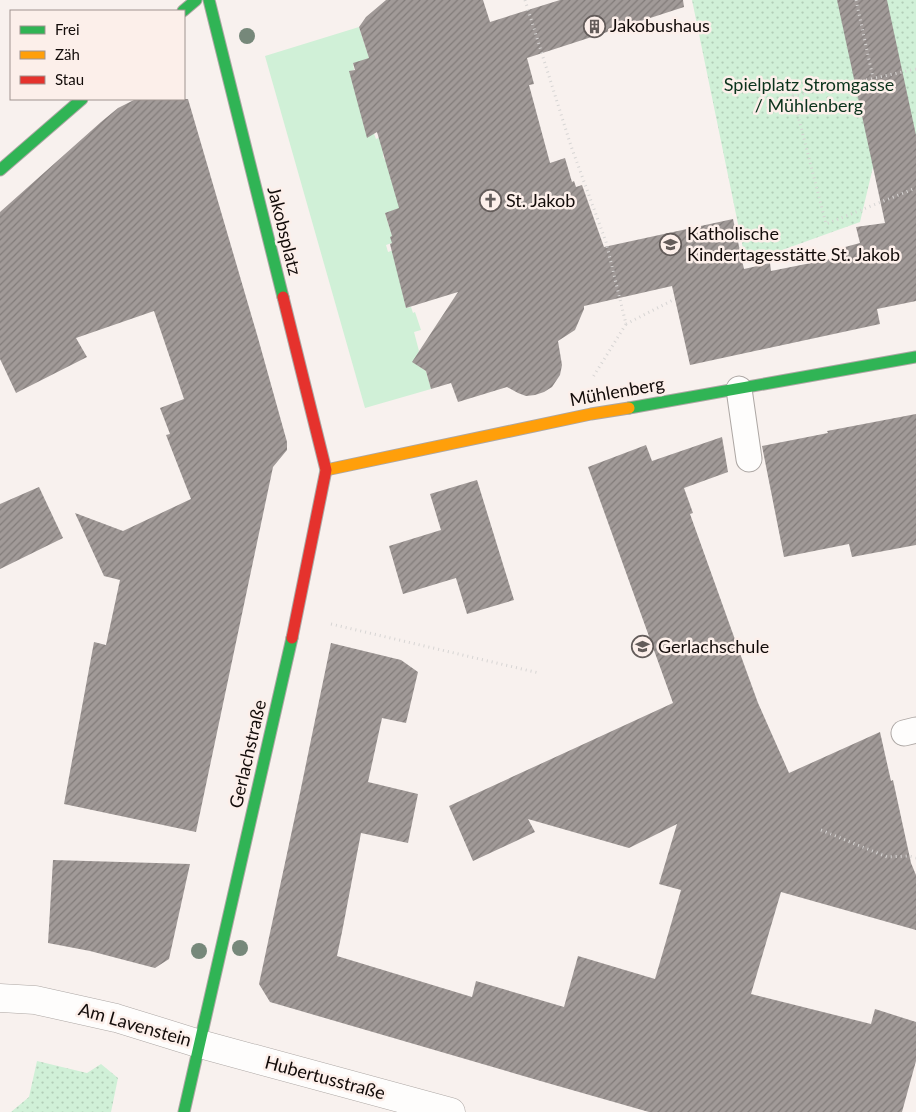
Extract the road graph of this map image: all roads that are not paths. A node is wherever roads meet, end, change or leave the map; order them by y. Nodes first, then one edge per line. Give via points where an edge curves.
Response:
1 (196, 0) edge
2 (208, 0) edge
3 (184, 10) edge
4 (81, 100) edge
5 (0, 170) edge
6 (916, 357) edge
7 (739, 389) junction
8 (749, 459) dead end
9 (326, 470) junction
10 (0, 998) edge
11 (200, 1044) junction
12 (184, 1112) edge
13 (451, 1112) edge

1 - 3 street
2 - 9 street, Jakobsplatz
4 - 5 street
6 - 7 street, Mühlenberg
7 - 8 lane
7 - 9 street, Mühlenberg via 591,414
9 - 11 street, Gerlachstraße via 297,616
10 - 11 street, Am Lavenstein via 35,1000 116,1018
11 - 12 street, Am Lavenstein
11 - 13 street, Hubertusstraße

